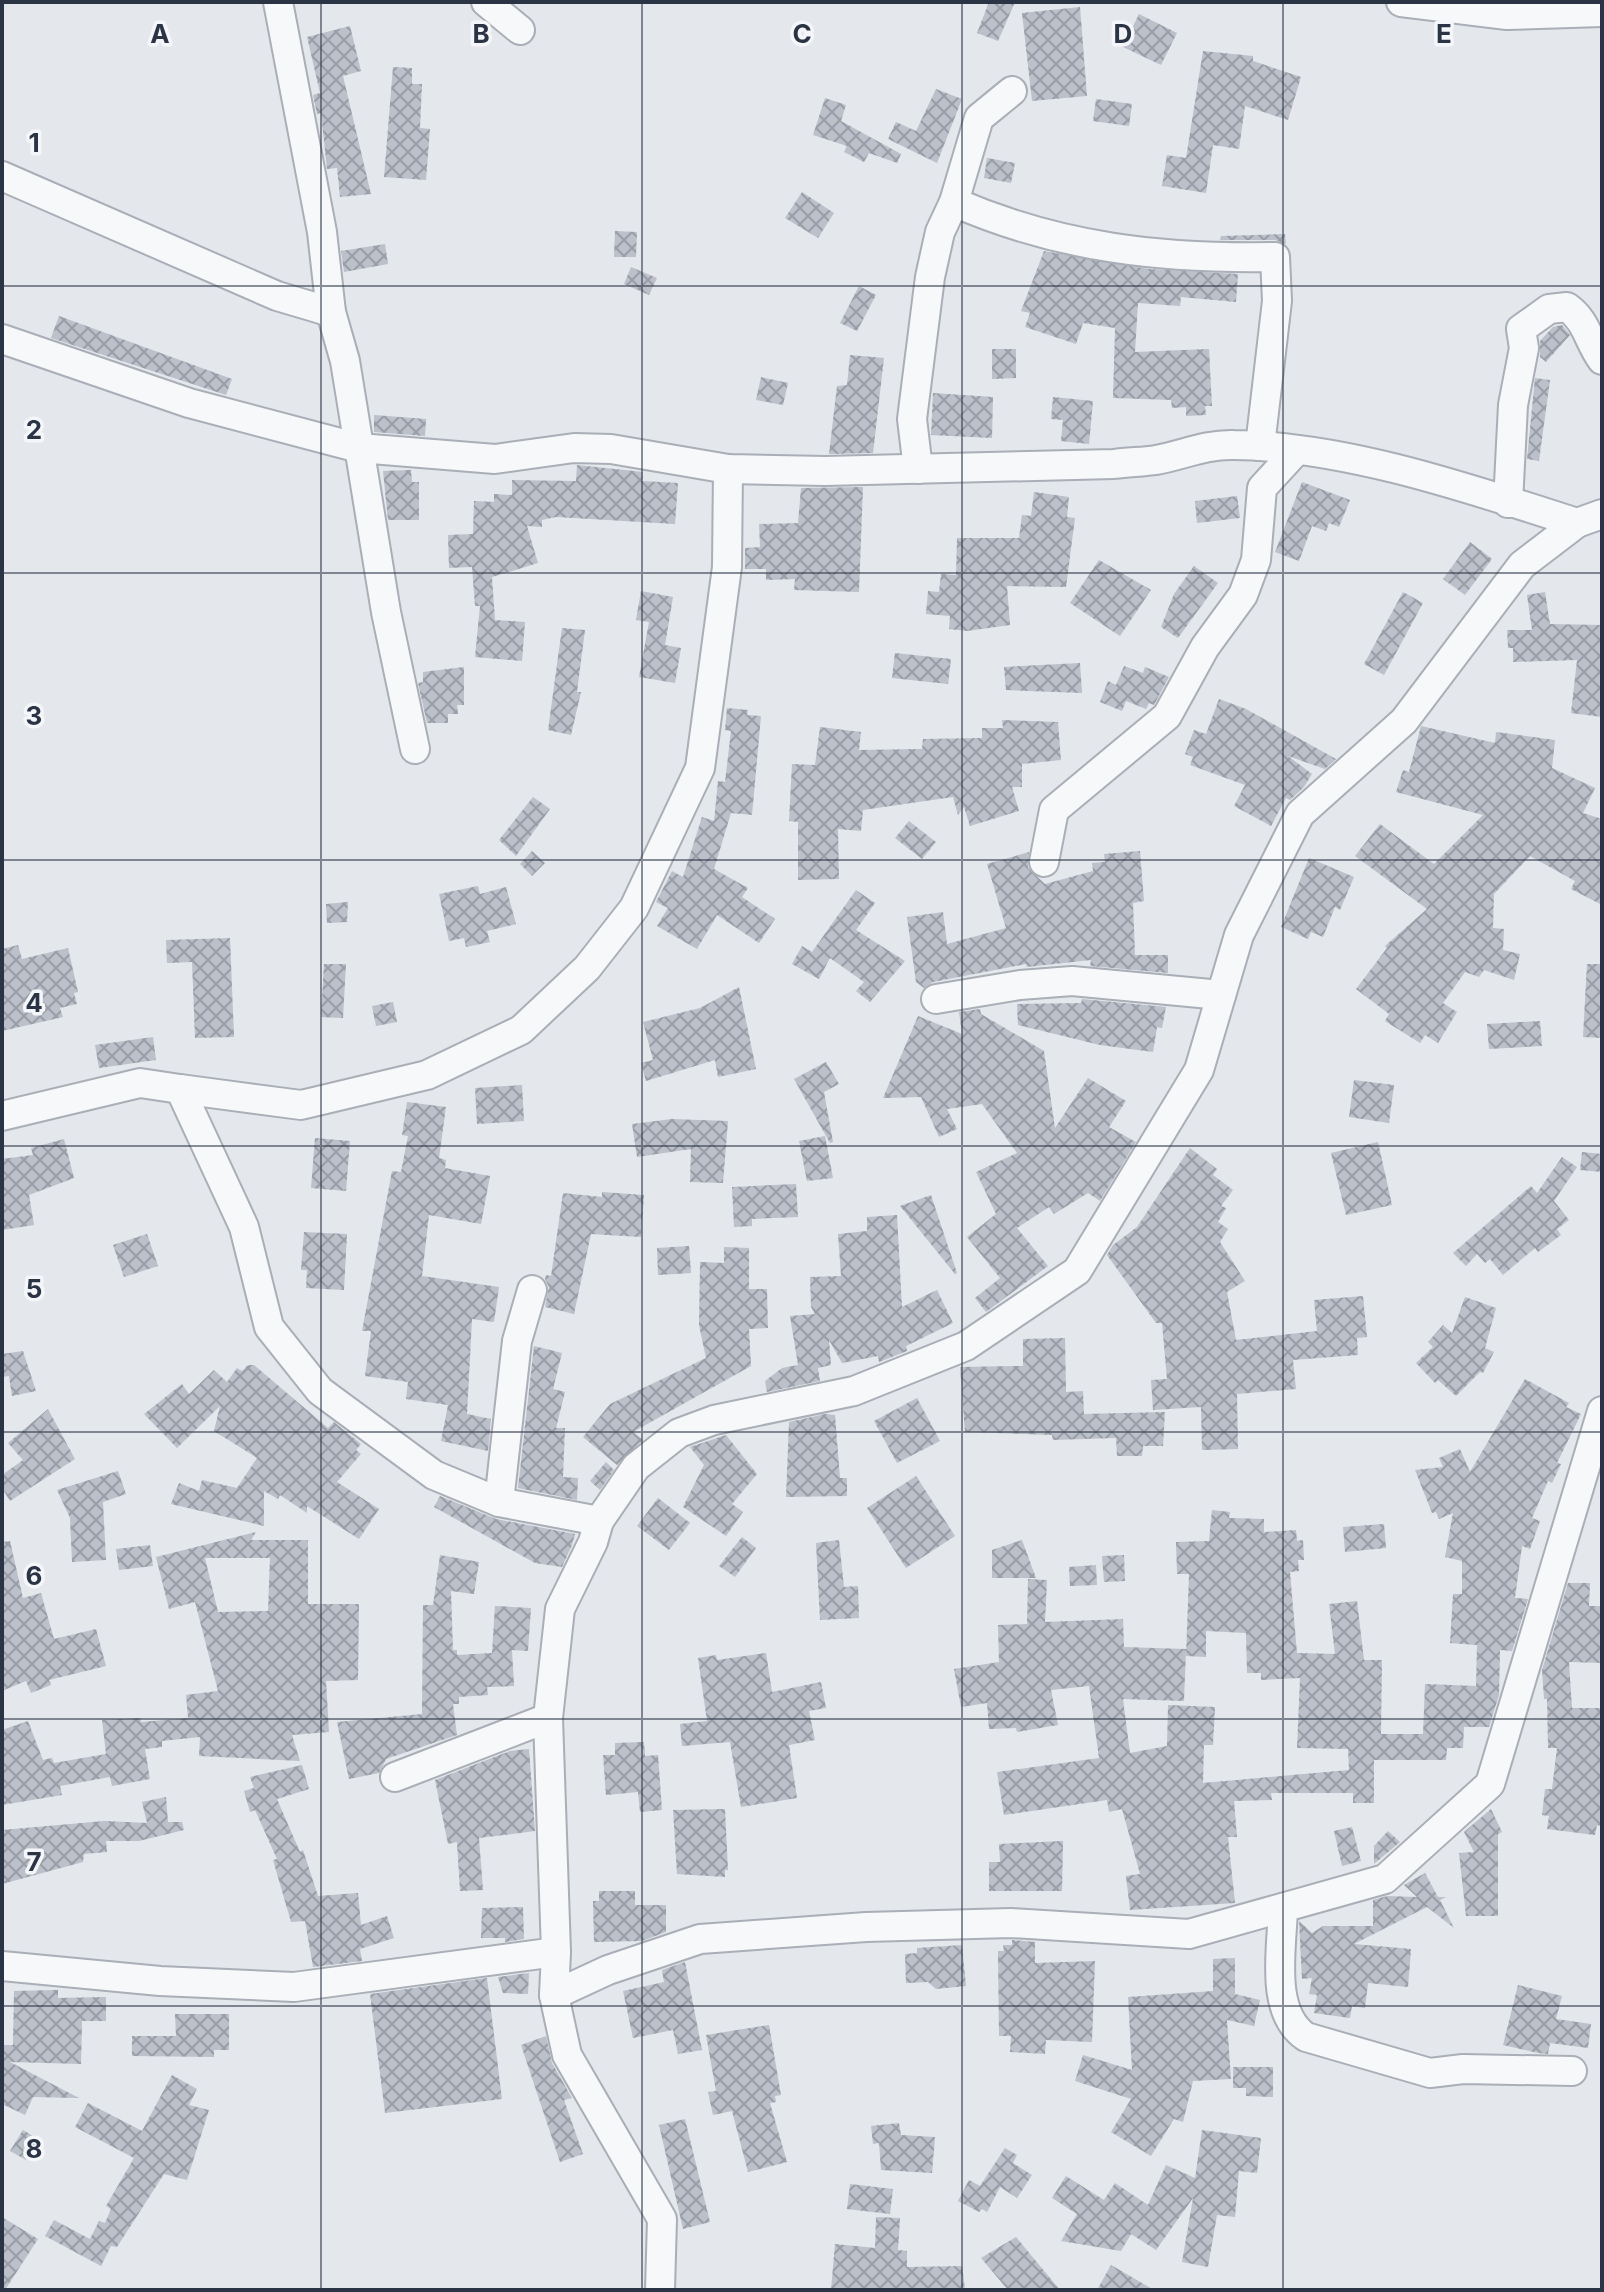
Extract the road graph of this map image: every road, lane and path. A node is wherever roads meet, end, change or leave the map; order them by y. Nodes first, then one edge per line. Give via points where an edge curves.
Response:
1 (486, 2) edge
2 (1401, 2) edge
3 (272, 5) edge
4 (1602, 12) edge
5 (520, 30) dead end
6 (1012, 91) dead end
7 (2, 176) edge
8 (954, 202) junction
9 (331, 312) junction
10 (2, 339) edge
11 (1602, 360) edge
12 (1260, 446) junction
13 (359, 448) junction
14 (1297, 450) junction
15 (728, 469) junction
16 (918, 469) junction
17 (1508, 503) junction
18 (1590, 519) edge
19 (415, 749) dead end
20 (1044, 862) dead end
21 (1221, 995) junction
22 (936, 999) dead end
23 (180, 1089) junction
24 (2, 1116) edge
25 (532, 1290) dead end
26 (1602, 1411) edge
27 (499, 1502) junction
28 (599, 1521) junction
29 (548, 1718) junction
30 (395, 1777) dead end
31 (1283, 1908) junction
32 (556, 1952) junction
33 (2, 1966) edge
34 (554, 1995) junction
35 (1572, 2071) dead end
36 (660, 2290) edge

1 - 5 street
2 - 4 street via 1507,15
3 - 9 street via 322,232
6 - 8 street via 979,118
7 - 9 street via 277,296
8 - 12 street via 1033,232 1126,252 1195,259 1275,257 1277,301
8 - 16 street via 940,232 930,277 912,419
9 - 13 street
10 - 13 street via 189,403
11 - 17 street via 1581,317 1567,307 1549,309 1521,329 1524,348 1513,405
12 - 14 street
12 - 16 street via 1203,447 1157,460 1114,464
13 - 15 street via 495,459 574,448 611,449
13 - 19 street
14 - 17 street
14 - 20 street via 1262,488 1256,560 1243,595 1205,647 1167,716 1054,810
15 - 16 street
15 - 23 street via 727,567 700,768 634,908 587,968 521,1030 427,1075 301,1105
17 - 18 street
18 - 21 street via 1522,565 1404,721 1300,814 1239,935
21 - 22 street via 1072,981
21 - 28 street via 1199,1070 1077,1271 966,1346 854,1391 714,1420 679,1433 636,1467
23 - 24 street via 140,1083
23 - 27 street via 244,1227 269,1327 320,1391 434,1475
25 - 27 street via 517,1341
26 - 31 street via 1490,1784 1385,1879
27 - 28 street
28 - 29 street via 560,1609
29 - 30 street
29 - 32 street
31 - 34 street via 1189,1934 1011,1923 700,1939 608,1970
31 - 35 street via 1283,2005 1292,2028 1306,2037 1430,2073
32 - 33 street via 294,1987
32 - 34 street
34 - 36 street via 567,2055 662,2219

